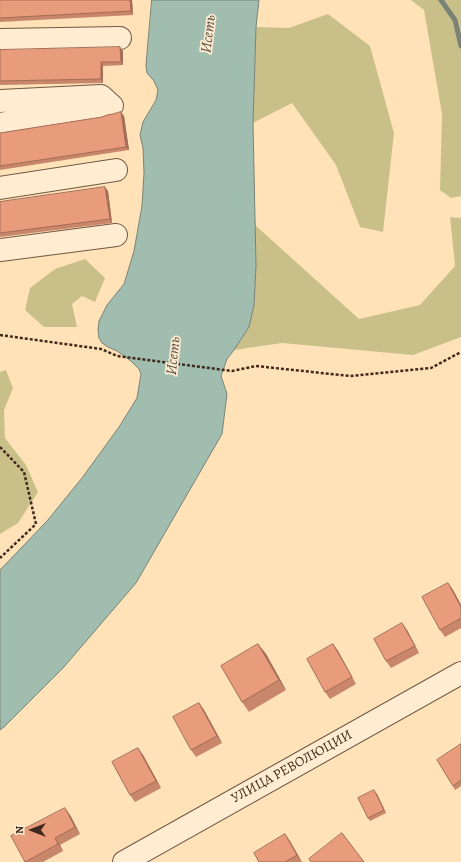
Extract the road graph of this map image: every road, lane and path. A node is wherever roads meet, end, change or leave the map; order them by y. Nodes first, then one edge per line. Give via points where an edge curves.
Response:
1 (120, 38) dead end
2 (0, 40) edge
3 (0, 100) edge
4 (0, 124) edge
5 (116, 170) dead end
6 (0, 188) edge
7 (116, 235) dead end
8 (0, 250) edge
9 (0, 335) edge
10 (461, 352) edge
11 (0, 447) edge
12 (0, 558) edge
13 (461, 673) edge
14 (124, 862) edge

1 - 2 street
3 - 4 street via 101,96 112,106
5 - 6 street
7 - 8 street
9 - 10 path via 101,349 116,356 232,371 256,366 350,376 431,368
11 - 12 path via 24,472 36,524
13 - 14 street, УЛИЦА РЕВОЛЮЦИИ

